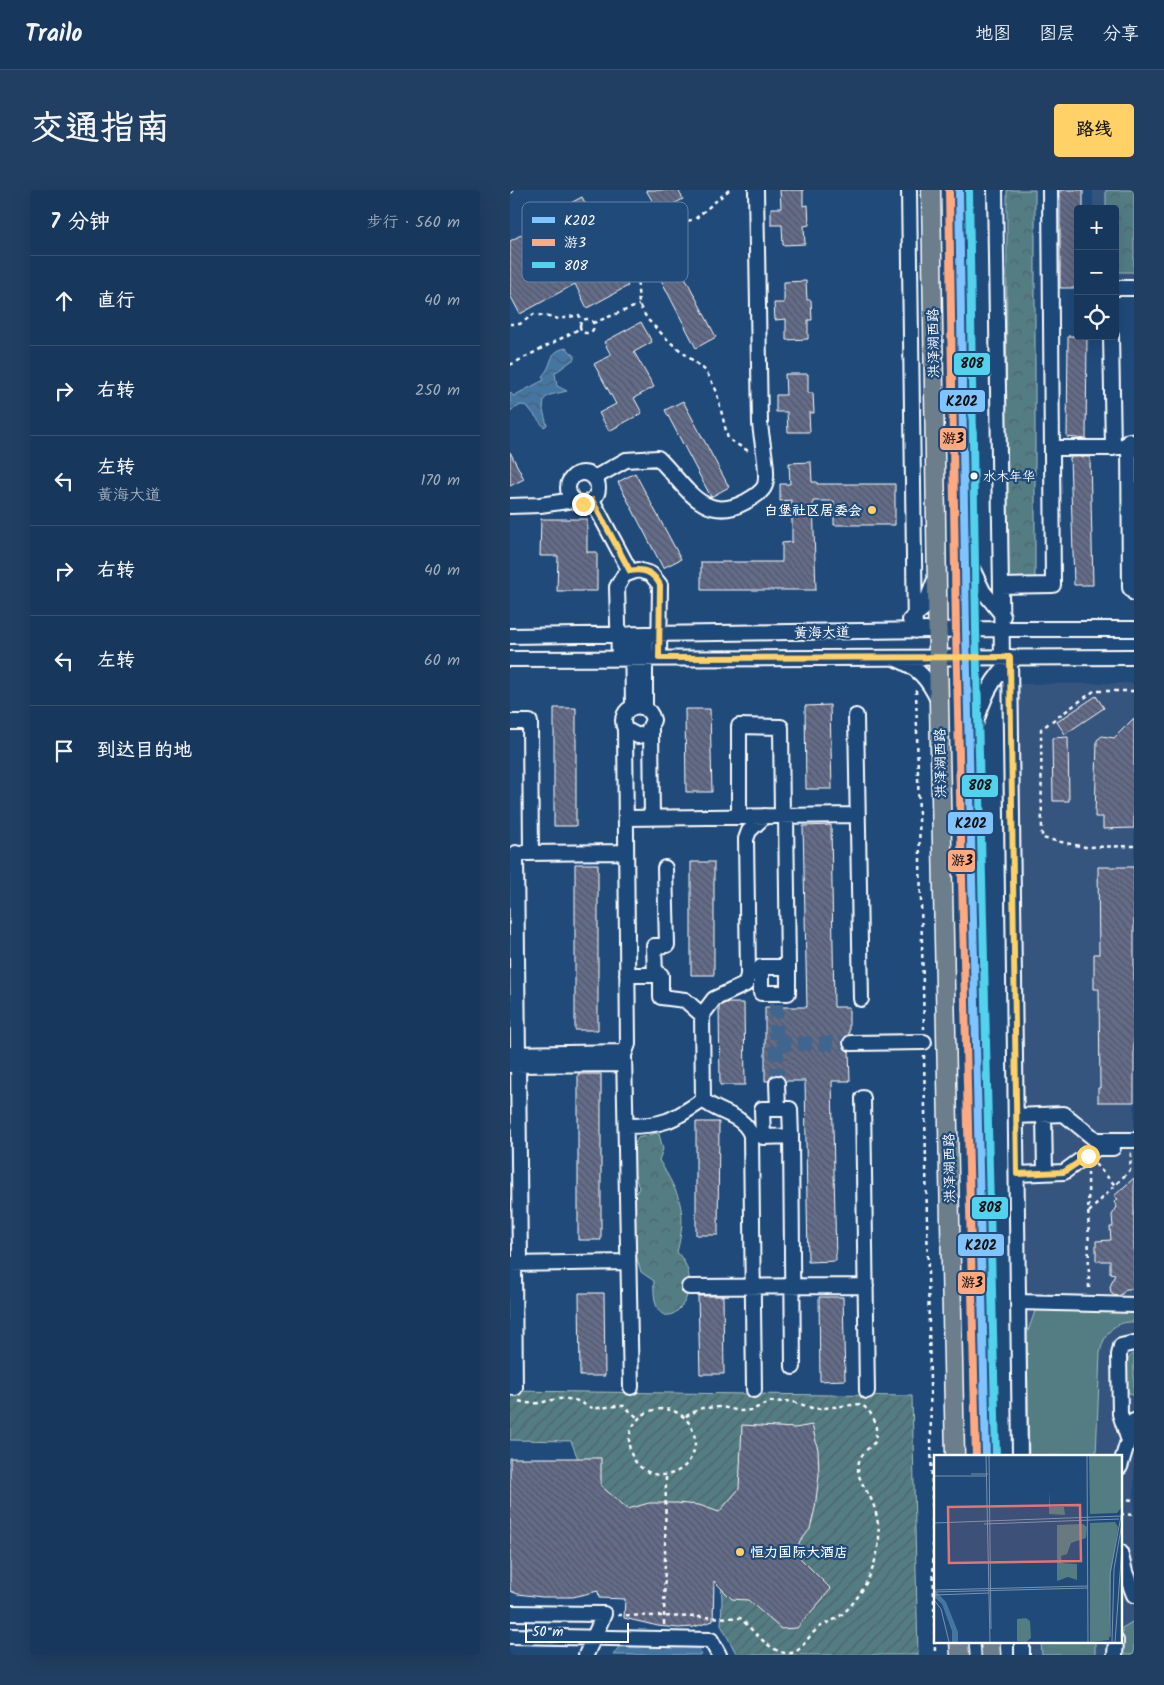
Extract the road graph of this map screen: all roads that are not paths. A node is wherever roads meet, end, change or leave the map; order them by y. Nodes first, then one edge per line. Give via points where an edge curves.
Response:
1 (756, 190) edge
2 (909, 190) edge
3 (931, 190) edge
4 (959, 190) edge
5 (995, 190) edge
6 (1050, 190) edge
7 (1119, 288) edge
8 (1134, 288) edge
9 (1111, 340) edge
10 (1132, 441) edge
11 (1052, 448) junction
12 (1113, 448) junction
13 (594, 478) junction
14 (574, 500) junction
15 (592, 500) junction
16 (510, 506) edge
17 (936, 521) junction
18 (964, 523) junction
19 (965, 554) junction
20 (630, 571) junction
21 (936, 574) junction
22 (1001, 586) junction
23 (1134, 593) edge
24 (1001, 614) junction
25 (915, 624) junction
26 (1001, 629) junction
27 (1031, 629) junction
28 (1134, 629) edge
29 (966, 630) junction
30 (937, 631) junction
31 (632, 634) junction
32 (659, 634) junction
33 (510, 636) edge
34 (938, 656) junction
35 (967, 656) junction
36 (888, 657) junction
37 (1134, 657) edge
38 (632, 658) junction
39 (659, 658) junction
40 (510, 659) edge
41 (1007, 659) junction
42 (939, 701) junction
43 (639, 707) junction
44 (856, 716) dead end
45 (510, 722) edge
46 (651, 727) junction
47 (625, 729) junction
48 (969, 748) junction
49 (940, 757) junction
50 (857, 815) junction
51 (740, 816) junction
52 (765, 816) junction
53 (784, 816) junction
54 (652, 817) junction
55 (626, 818) junction
56 (626, 852) junction
57 (513, 853) edge
58 (531, 853) junction
59 (665, 868) dead end
60 (788, 967) junction
61 (627, 975) junction
62 (655, 975) junction
63 (747, 979) junction
64 (761, 980) junction
65 (861, 999) dead end
66 (702, 1015) junction
67 (924, 1042) road end
68 (851, 1043) tunnel mouth
69 (625, 1058) junction
70 (514, 1059) edge
71 (777, 1083) tunnel mouth
72 (863, 1098) dead end
73 (703, 1100) junction
74 (778, 1109) junction
75 (1044, 1115) junction
76 (1016, 1116) junction
77 (762, 1125) junction
78 (626, 1126) junction
79 (748, 1126) junction
80 (790, 1136) junction
81 (1133, 1146) edge
82 (1045, 1173) junction
83 (1017, 1174) junction
84 (628, 1262) junction
85 (514, 1264) edge
86 (753, 1286) junction
87 (792, 1286) junction
88 (866, 1286) junction
89 (689, 1287) dead end
90 (1018, 1302) junction
91 (1134, 1305) edge
92 (1134, 1343) edge
93 (793, 1367) dead end
94 (631, 1387) dead end
95 (754, 1390) dead end
96 (867, 1391) dead end
97 (516, 1394) road end
98 (1134, 1421) edge
99 (1128, 1438) junction
100 (955, 1455) edge
101 (986, 1455) edge
102 (1020, 1455) edge
103 (1122, 1460) edge
104 (1122, 1579) edge
105 (1134, 1595) edge
106 (510, 1613) edge
107 (510, 1636) edge
108 (594, 1638) junction
109 (959, 1642) edge
110 (990, 1642) edge
111 (1022, 1642) edge
112 (1116, 1642) edge
113 (586, 1655) edge
114 (718, 1655) edge
115 (960, 1655) edge
116 (991, 1655) edge
117 (1022, 1655) edge
118 (1115, 1655) edge

1 - 13 street via 764,486 758,494 731,509 712,508 692,497 658,458 626,460
2 - 25 street
3 - 17 main road, 洪泽湖西路
4 - 18 main road, 洪泽湖西路
5 - 22 street
6 - 11 street
7 - 8 street
9 - 12 street
10 - 12 street
10 - 23 street via 1130,588
11 - 12 street
11 - 22 street via 1053,585
13 - 14 street via 585,474 572,478 568,492
13 - 15 street via 598,487
14 - 15 street via 583,504
14 - 16 street
15 - 20 street
17 - 18 main road via 940,530 952,535
17 - 21 main road, 洪泽湖西路
18 - 19 main road, 洪泽湖西路
19 - 24 street via 983,592
19 - 29 main road, 洪泽湖西路
20 - 31 street via 617,587
20 - 32 street via 645,570 660,585
21 - 25 street via 929,599
21 - 30 main road, 洪泽湖西路
22 - 24 street
24 - 26 street
24 - 27 street
25 - 30 street, 黄海大道
25 - 32 street, 黄海大道 via 887,631
26 - 27 street, 黄海大道
26 - 29 street, 黄海大道
26 - 41 street
27 - 28 street, 黄海大道
29 - 30 street, 黄海大道
29 - 35 main road, 洪泽湖西路
30 - 34 main road, 洪泽湖西路
31 - 32 street, 黄海大道
31 - 33 street, 黄海大道
31 - 38 street
31 - 38 street
32 - 39 street
34 - 35 street, 黄海大道
34 - 36 street, 黄海大道
34 - 42 main road, 洪泽湖西路
35 - 41 street, 黄海大道
35 - 48 main road, 洪泽湖西路
36 - 39 street, 黄海大道
36 - 42 street via 916,668 927,679
37 - 41 street, 黄海大道
38 - 39 street, 黄海大道
38 - 40 street, 黄海大道
38 - 43 street
41 - 48 street via 988,690
41 - 76 street
42 - 49 main road, 洪泽湖西路
43 - 46 street via 652,715
43 - 47 street via 623,715
44 - 50 street
45 - 58 street via 530,722
46 - 47 street via 638,736
46 - 54 street
47 - 55 street
48 - 49 main road via 953,747
48 - 101 main road, 洪泽湖西路
49 - 100 main road, 洪泽湖西路
50 - 53 street
50 - 65 street
51 - 52 street
51 - 53 street via 739,726 781,727
51 - 54 street
52 - 53 street
52 - 63 street via 749,831 746,839
53 - 60 street
54 - 55 street
55 - 56 street
56 - 58 street
56 - 61 street
57 - 58 street
57 - 70 street
59 - 62 street via 667,946 654,946
60 - 64 street via 761,968
60 - 64 street via 788,993 776,998 761,993
61 - 62 street
61 - 69 street via 628,1044
62 - 66 street via 661,975 661,997 685,1000
63 - 64 street
63 - 66 street via 746,984 714,999
66 - 73 street
67 - 68 street
69 - 70 street
69 - 78 street
70 - 85 street
71 - 74 street
72 - 88 street
73 - 78 street via 672,1120 655,1126
73 - 79 street via 714,1110
74 - 77 street via 762,1110
74 - 80 street via 790,1109
75 - 76 street
75 - 81 street via 1064,1114 1096,1140
75 - 82 street
76 - 83 street
77 - 79 street
77 - 80 street via 763,1136
78 - 84 street
79 - 86 street via 751,1135
80 - 87 street
81 - 82 street via 1097,1148 1064,1172
82 - 83 street
83 - 90 street
84 - 85 street
84 - 94 street
85 - 97 street
86 - 87 street
86 - 89 street
86 - 95 street
87 - 88 street
87 - 93 street
88 - 96 street
90 - 91 street
90 - 102 street
92 - 99 street via 1121,1346 1119,1355 1120,1414
98 - 99 street
99 - 103 street
104 - 105 street
106 - 108 street via 604,1614
107 - 108 street
108 - 113 street
108 - 114 street via 711,1640
109 - 115 main road
110 - 116 main road
111 - 117 street
112 - 118 street

